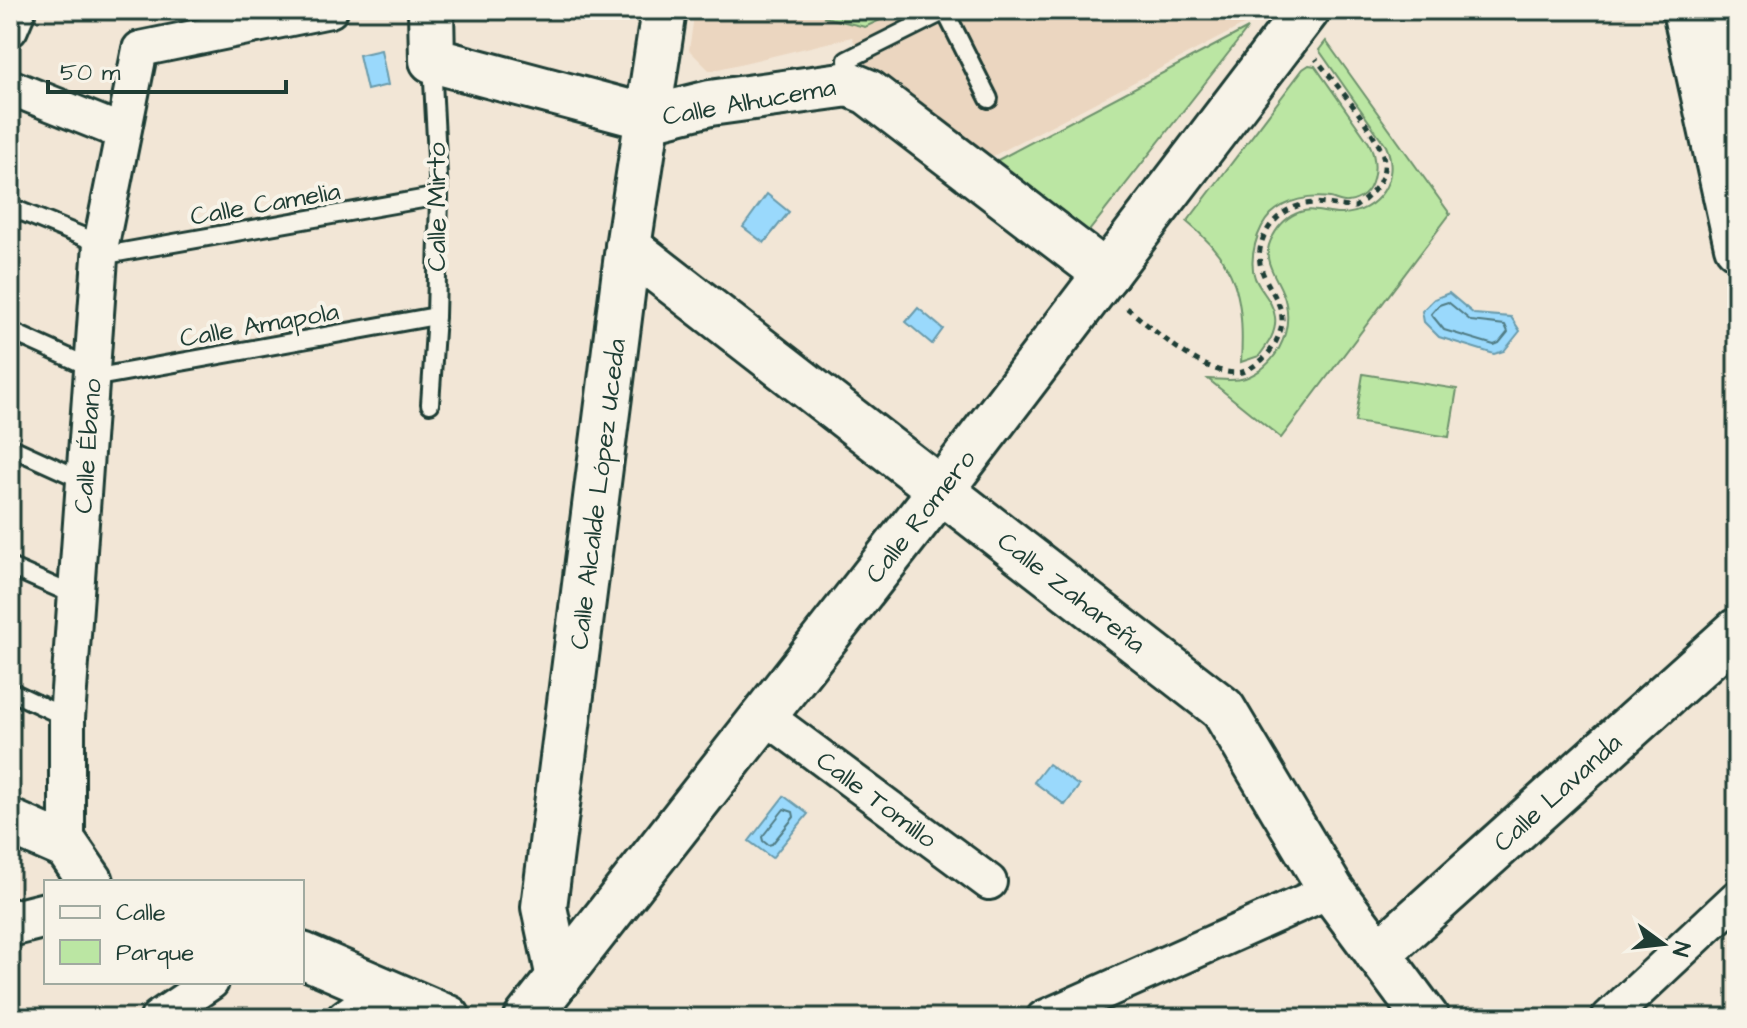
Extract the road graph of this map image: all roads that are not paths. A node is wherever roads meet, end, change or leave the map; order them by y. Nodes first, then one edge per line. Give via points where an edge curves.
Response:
1 (18, 10) edge
2 (330, 10) edge
3 (431, 10) edge
4 (664, 10) edge
5 (1685, 10) edge
6 (1723, 10) edge
7 (10, 29) edge
8 (1309, 31) edge
9 (432, 60) junction
10 (1737, 75) edge
11 (849, 84) junction
12 (10, 87) edge
13 (989, 99) dead end
14 (650, 118) junction
15 (122, 132) junction
16 (439, 196) junction
17 (10, 207) edge
18 (1737, 246) edge
19 (628, 247) junction
20 (100, 250) junction
21 (1111, 287) junction
22 (436, 316) junction
23 (10, 331) edge
24 (92, 373) junction
25 (430, 404) dead end
26 (10, 447) edge
27 (85, 481) junction
28 (941, 490) junction
29 (10, 567) edge
30 (76, 596) junction
31 (1737, 631) edge
32 (10, 691) edge
33 (764, 715) junction
34 (67, 718) junction
35 (10, 822) edge
36 (79, 865) edge
37 (989, 882) dead end
38 (1331, 890) junction
39 (1737, 898) edge
40 (44, 916) edge
41 (10, 924) edge
42 (1378, 954) junction
43 (304, 956) edge
44 (559, 978) junction
45 (208, 984) edge
46 (385, 989) junction
47 (158, 1018) edge
48 (344, 1018) edge
49 (448, 1018) edge
50 (527, 1018) edge
51 (1044, 1018) edge
52 (1426, 1018) edge
53 (1609, 1018) edge

1 - 7 street
2 - 15 street, Calle Ébano via 140,49
3 - 9 street, Calle Mirto
4 - 14 street, Calle Alcalde López Uceda
5 - 18 street
6 - 10 street
8 - 21 street, Calle Romero
9 - 14 street, Calle Alhucema
9 - 16 lane, Calle Mirto
11 - 13 lane via 847,60 945,11
11 - 14 street, Calle Alhucema via 710,103
11 - 21 street, Calle Alhucema via 868,92
12 - 15 street
14 - 19 street, Calle Alcalde López Uceda
15 - 20 street, Calle Ébano
16 - 20 lane, Calle Camelia
16 - 22 lane, Calle Mirto
17 - 20 lane
19 - 28 street, Calle Zahareña
19 - 44 street, Calle Alcalde López Uceda via 544,907
20 - 24 street, Calle Ébano
21 - 28 street, Calle Romero
22 - 24 lane, Calle Amapola
22 - 25 lane, Calle Mirto
23 - 24 lane
24 - 27 street, Calle Ébano
26 - 27 lane
27 - 30 street, Calle Ébano
28 - 33 street, Calle Romero
28 - 38 street, Calle Zahareña via 1223,709
29 - 30 lane
30 - 34 street, Calle Ébano
31 - 42 street, Calle Lavanda
32 - 34 lane
33 - 37 street, Calle Tomillo
33 - 44 street, Calle Romero
34 - 36 street, Calle Ébano
35 - 36 street
38 - 42 street, Calle Zahareña
38 - 51 street
39 - 53 street
40 - 41 street
42 - 52 street, Calle Zahareña
43 - 46 street
44 - 50 street, Calle Romero
45 - 47 street
46 - 48 street
46 - 49 street

